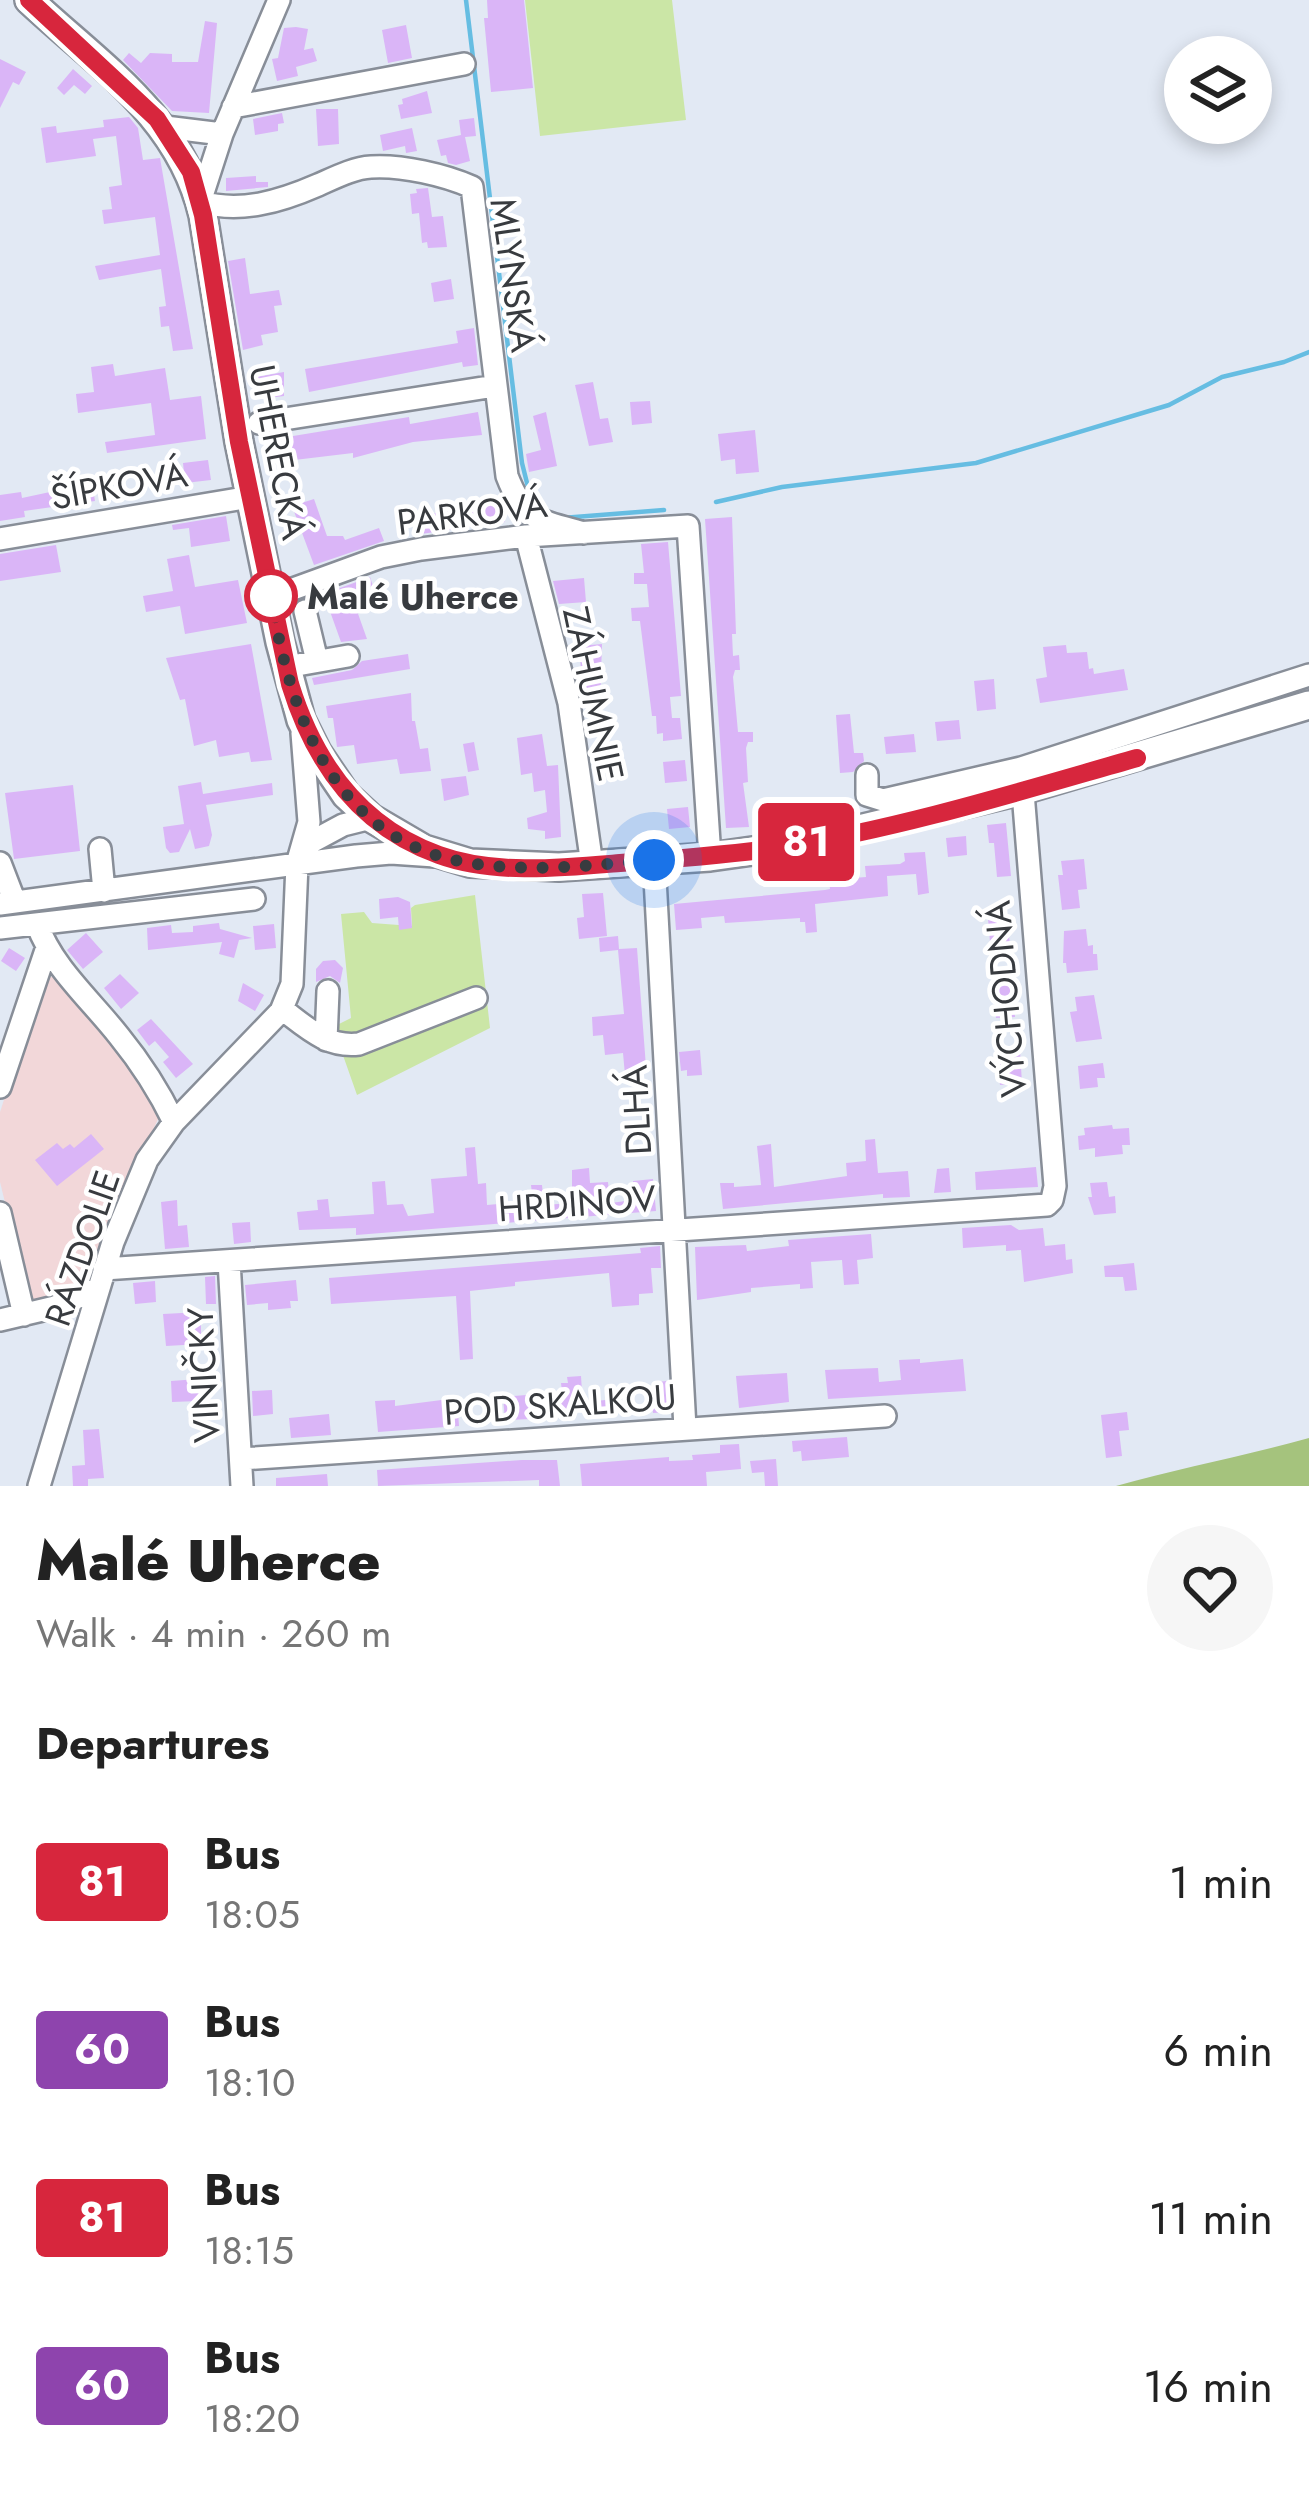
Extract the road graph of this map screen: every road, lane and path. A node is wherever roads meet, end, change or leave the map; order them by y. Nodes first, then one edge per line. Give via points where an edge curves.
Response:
1 (29, 0) edge
2 (279, 0) edge
3 (464, 64) dead end
4 (233, 107) junction
5 (165, 127) junction
6 (222, 134) junction
7 (200, 202) junction
8 (495, 386) junction
9 (259, 423) dead end
10 (250, 497) junction
11 (584, 533) junction
12 (526, 536) junction
13 (0, 539) edge
14 (271, 597) junction
15 (304, 611) dead end
16 (348, 656) dead end
17 (316, 662) junction
18 (286, 667) junction
19 (1309, 675) edge
20 (1309, 705) edge
21 (301, 720) junction
22 (1139, 745) junction
23 (867, 775) dead end
24 (1022, 779) junction
25 (377, 822) junction
26 (100, 849) dead end
27 (301, 855) junction
28 (356, 856) junction
29 (442, 857) junction
30 (710, 857) junction
31 (654, 860) junction
32 (0, 862) edge
33 (592, 865) junction
34 (104, 891) junction
35 (254, 899) dead end
36 (7, 903) edge
37 (37, 924) junction
38 (0, 928) edge
39 (46, 950) junction
40 (328, 991) dead end
41 (476, 998) dead end
42 (282, 1009) junction
43 (326, 1040) junction
44 (0, 1088) edge
45 (174, 1123) junction
46 (1052, 1200) joint
47 (0, 1213) edge
48 (676, 1229) junction
49 (230, 1261) junction
50 (101, 1278) junction
51 (25, 1315) junction
52 (0, 1320) edge
53 (885, 1416) dead end
54 (685, 1428) junction
55 (241, 1459) junction
56 (39, 1486) edge
57 (242, 1486) edge

1 - 5 main road, UHERECKÁ
2 - 4 street
3 - 4 street
4 - 6 street
5 - 6 street
5 - 7 main road, UHERECKÁ
6 - 7 street
7 - 8 street, MLYNSKÁ via 227,209 286,200 371,167 472,187
7 - 10 main road, UHERECKÁ
8 - 9 street
8 - 11 street, MLYNSKÁ via 514,495 535,519
10 - 13 street, ŠÍPKOVÁ
10 - 14 main road, UHERECKÁ
11 - 12 street, PARKOVÁ
11 - 30 street, PARKOVÁ via 688,526
12 - 14 street, PARKOVÁ via 381,557
12 - 33 street, ZÁHUMNIE via 569,703
14 - 18 main road, UHERECKÁ
15 - 17 street
16 - 17 street
17 - 18 street
18 - 21 main road, UHERECKÁ
19 - 22 street
20 - 22 main road, UHERECKÁ
21 - 25 main road, UHERECKÁ via 333,778
21 - 27 street via 310,821
22 - 24 main road, UHERECKÁ
23 - 24 street via 874,800
24 - 30 main road, UHERECKÁ via 788,846
24 - 46 street, VÝCHODNÁ
25 - 27 street via 343,825
25 - 28 street
25 - 29 main road, UHERECKÁ
26 - 34 street
27 - 28 street
27 - 34 street
27 - 42 street via 292,984
28 - 29 street
29 - 33 main road, UHERECKÁ
30 - 31 main road, UHERECKÁ
31 - 33 main road, UHERECKÁ
31 - 48 street, DLHÁ
32 - 36 street
34 - 36 street
35 - 37 street
37 - 38 street
37 - 39 street
39 - 44 street
39 - 45 street via 121,1037
40 - 43 street
41 - 43 street via 359,1044
42 - 43 street
42 - 45 street, RÁZDOLIE
45 - 50 street, RÁZDOLIE via 147,1160
46 - 48 street, HRDINOV via 1039,1208
47 - 51 street
48 - 49 street, HRDINOV
48 - 54 street, DLHÁ
49 - 50 street, HRDINOV
49 - 55 street, VINIČKY
50 - 51 street, HRDINOV
50 - 56 street, RÁZDOLIE
51 - 52 street, HRDINOV
53 - 54 street, POD SKALKOU
54 - 55 street, POD SKALKOU
55 - 57 street, VINIČKY

